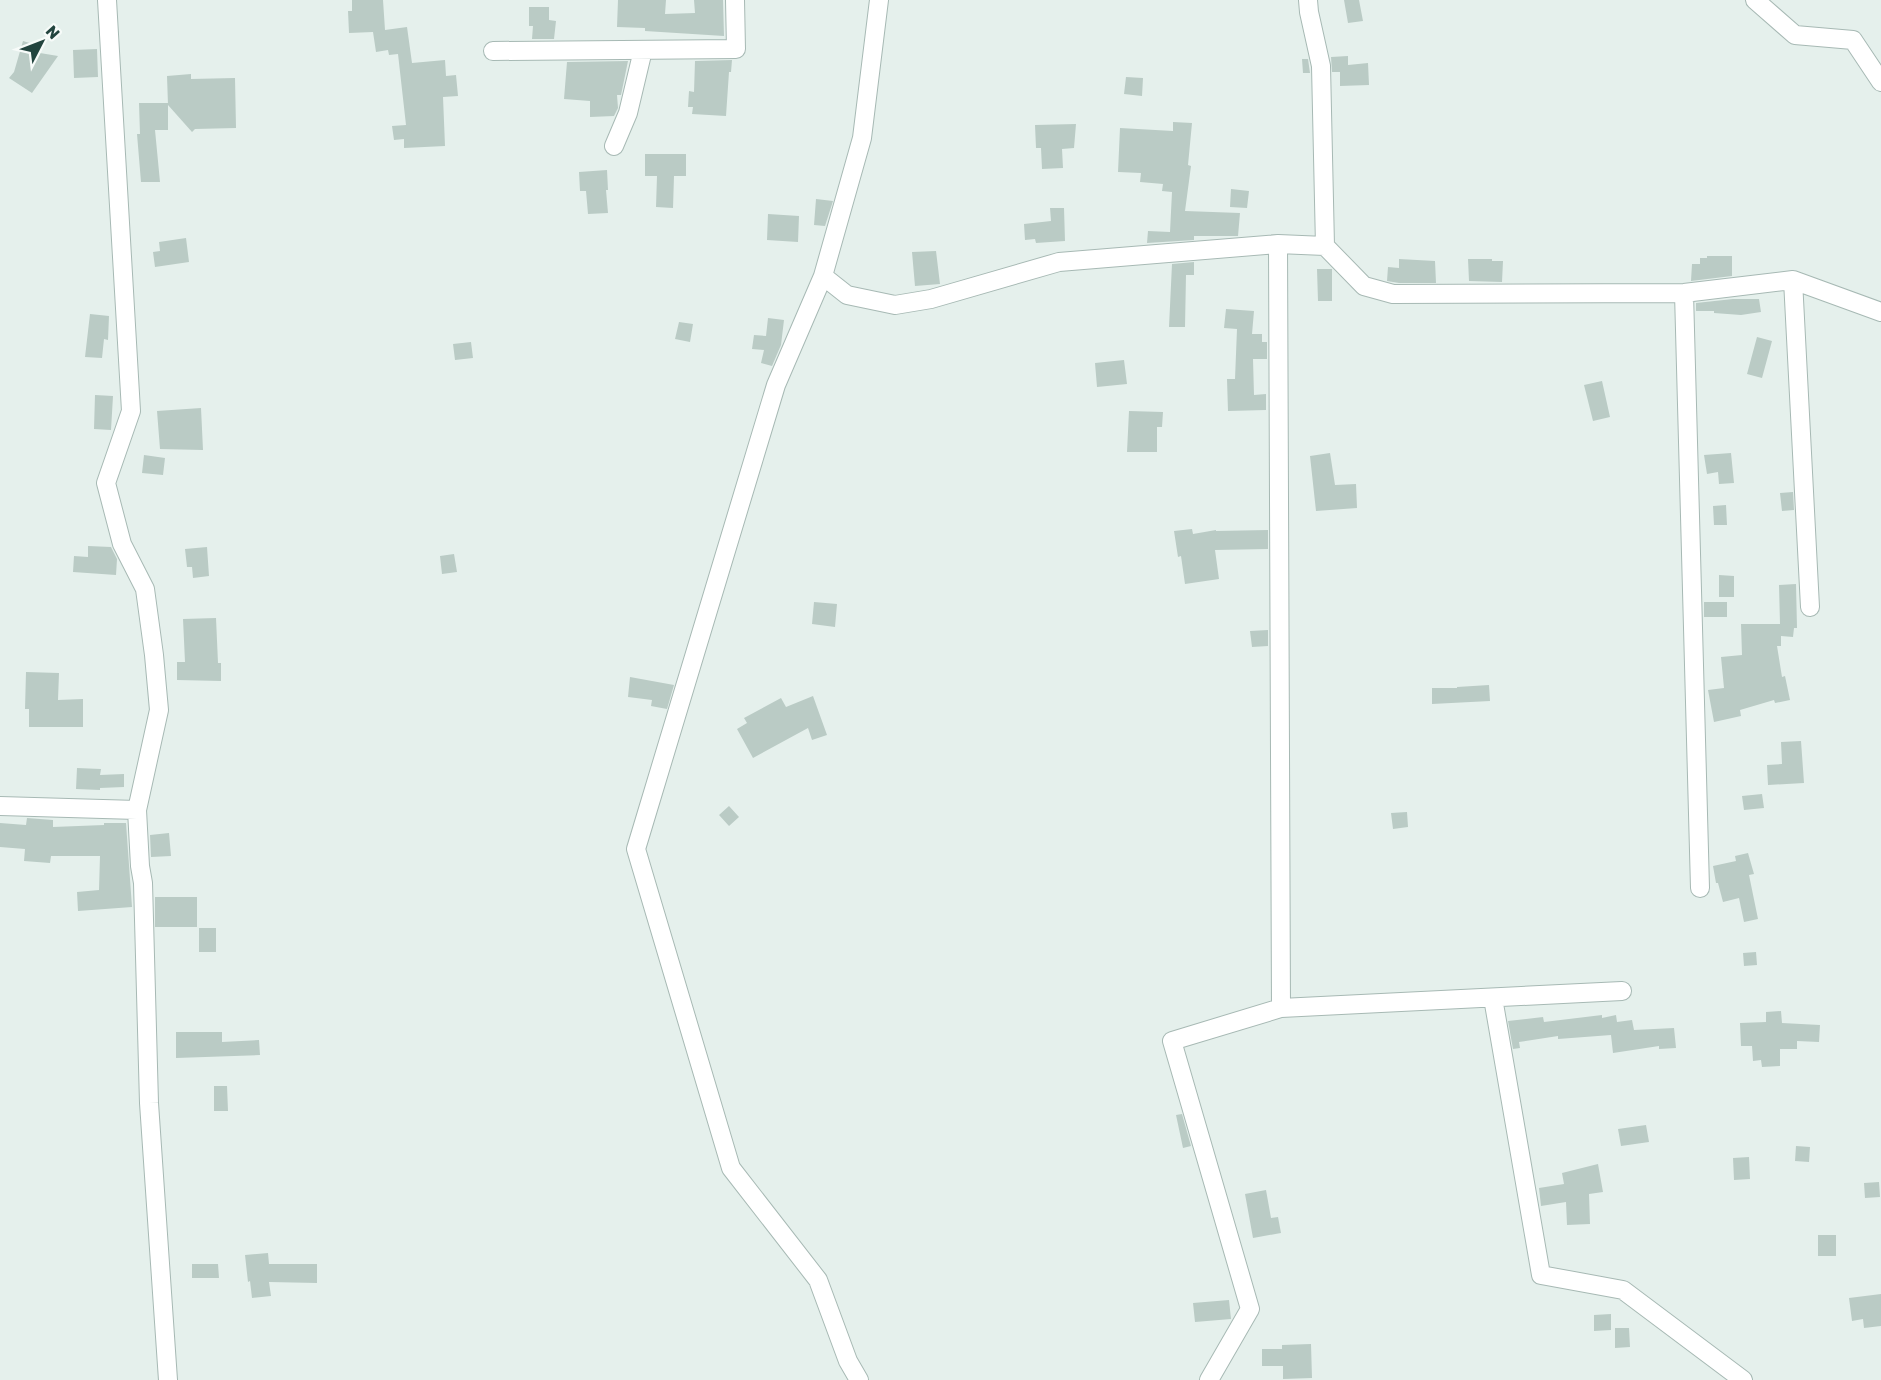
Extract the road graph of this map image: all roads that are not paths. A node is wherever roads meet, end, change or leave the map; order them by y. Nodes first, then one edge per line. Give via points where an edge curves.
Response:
1 (107, 0) edge
2 (735, 0) edge
3 (879, 0) edge
4 (1308, 0) edge
5 (1755, 0) edge
6 (643, 50) junction
7 (493, 51) dead end
8 (1881, 82) edge
9 (614, 146) dead end
10 (1278, 244) junction
11 (1325, 246) junction
12 (823, 276) junction
13 (1792, 280) junction
14 (1684, 293) junction
15 (1881, 312) edge
16 (1810, 607) dead end
17 (0, 806) edge
18 (137, 810) junction
19 (1700, 888) dead end
20 (1622, 991) dead end
21 (1492, 998) junction
22 (1281, 1008) junction
23 (168, 1380) edge
24 (859, 1380) edge
25 (1209, 1380) edge
26 (1743, 1380) edge

1 - 18 street via 130,411 106,483 122,544 145,588 159,710
2 - 6 street via 736,50
3 - 12 street via 862,138
4 - 11 street via 1321,66
5 - 8 street via 1795,35 1852,40
6 - 7 street
6 - 9 street via 628,113
10 - 11 street
10 - 12 street via 1059,262 895,305 847,295
10 - 22 street
11 - 14 street via 1364,286 1393,294
12 - 24 street via 776,385 636,849 731,1168 818,1280
13 - 14 street
13 - 15 street
13 - 16 street
14 - 19 street
17 - 18 street
18 - 23 street via 143,883 149,1103
20 - 21 street
21 - 22 street
21 - 26 street via 1541,1275 1623,1290
22 - 25 street via 1172,1041 1250,1309

